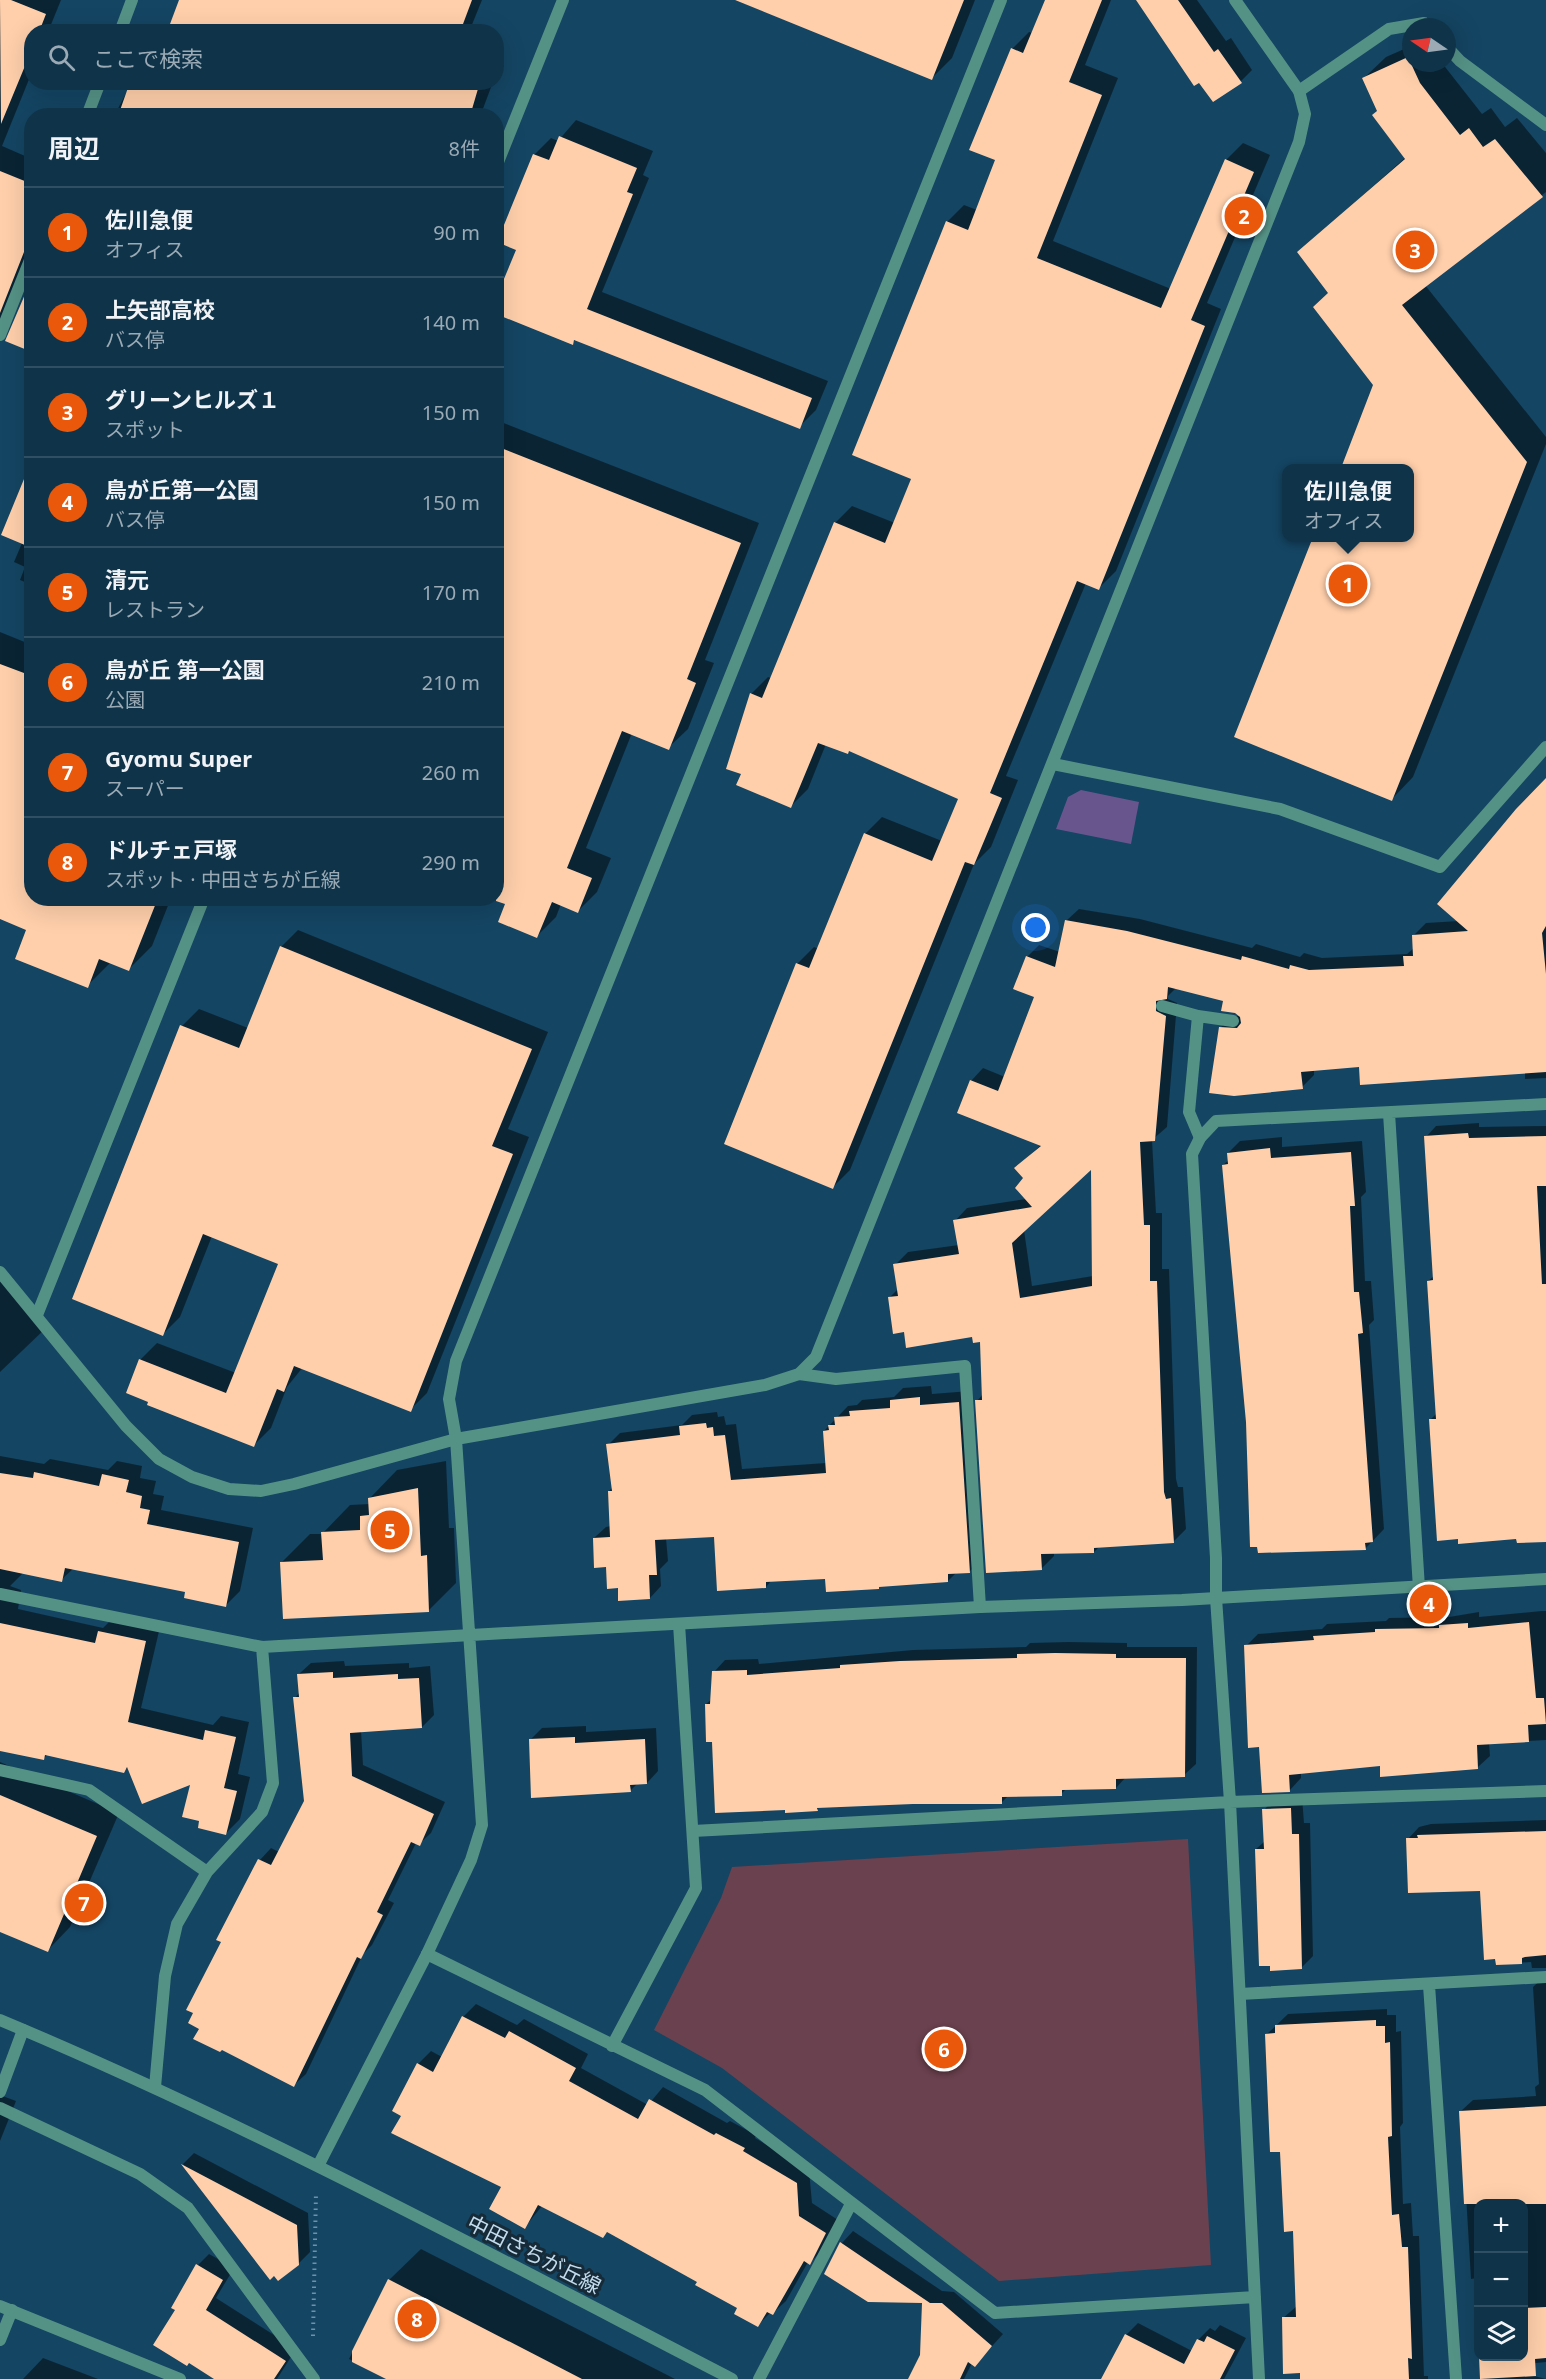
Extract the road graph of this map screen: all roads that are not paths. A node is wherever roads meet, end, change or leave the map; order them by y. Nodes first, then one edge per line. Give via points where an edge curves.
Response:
1 (132, 0) edge
2 (563, 0) edge
3 (1001, 0) edge
4 (1234, 0) edge
5 (123, 24) edge
6 (1402, 27) edge
7 (1456, 57) edge
8 (97, 90) edge
9 (1299, 91) junction
10 (90, 108) edge
11 (1546, 124) edge
12 (504, 147) edge
13 (24, 275) edge
14 (0, 334) edge
15 (1546, 747) edge
16 (1053, 764) junction
17 (201, 906) edge
18 (1162, 1006) dead end
19 (1198, 1016) junction
20 (1233, 1021) dead end
21 (1546, 1104) edge
22 (1389, 1113) junction
23 (1200, 1138) junction
24 (0, 1272) edge
25 (37, 1315) junction
26 (799, 1374) junction
27 (456, 1439) junction
28 (1546, 1580) edge
29 (1419, 1588) junction
30 (0, 1594) edge
31 (1216, 1598) junction
32 (980, 1607) junction
33 (679, 1624) junction
34 (471, 1635) junction
35 (262, 1647) junction
36 (0, 1770) edge
37 (1546, 1791) edge
38 (1230, 1802) junction
39 (693, 1831) junction
40 (207, 1872) junction
41 (427, 1954) junction
42 (1546, 1977) edge
43 (1429, 1985) junction
44 (1240, 1994) junction
45 (0, 2020) edge
46 (23, 2030) junction
47 (612, 2046) junction
48 (155, 2087) junction
49 (0, 2092) edge
50 (0, 2108) edge
51 (318, 2166) junction
52 (851, 2204) junction
53 (1255, 2297) junction
54 (6, 2308) edge
55 (0, 2340) edge
56 (313, 2378) edge
57 (1262, 2378) edge
58 (180, 2379) edge
59 (732, 2379) edge
60 (759, 2379) edge
61 (1456, 2379) edge

1 - 5 street
2 - 12 street
3 - 27 street via 456,1361 449,1399
4 - 9 street
6 - 9 street via 1389,29
7 - 11 street
8 - 10 street
9 - 16 street via 1305,114 1299,142
13 - 14 street
15 - 16 street via 1440,867 1280,809
16 - 26 street via 816,1357
17 - 25 street
18 - 19 street
19 - 20 street
19 - 23 street via 1189,1112
21 - 22 street
22 - 23 street via 1216,1121
22 - 29 street
23 - 31 street via 1192,1154
24 - 25 street
25 - 27 street via 126,1426 159,1459 192,1477 229,1489 261,1491 294,1484
26 - 27 street via 765,1384
26 - 32 street via 836,1379 965,1366
27 - 34 street
28 - 29 street
29 - 31 street
30 - 35 street
31 - 32 street
31 - 38 street
32 - 33 street
33 - 34 street
33 - 39 street
34 - 35 street
34 - 41 street via 482,1825 471,1860
35 - 40 street via 273,1784 262,1812
36 - 40 street via 89,1790
37 - 38 street
38 - 39 street
38 - 44 street
39 - 47 street via 696,1888
40 - 48 street via 177,1924 165,1976
41 - 47 street
41 - 51 street
42 - 43 street
43 - 44 street
43 - 61 street
44 - 53 street
45 - 46 street, 中田さちが丘線
46 - 48 street, 中田さちが丘線
46 - 49 street
47 - 52 street via 705,2090
48 - 51 street, 中田さちが丘線
50 - 56 street via 140,2174 188,2208
51 - 59 street, 中田さちが丘線
52 - 53 street via 995,2313
52 - 60 street
53 - 57 street
54 - 55 street
54 - 58 street

